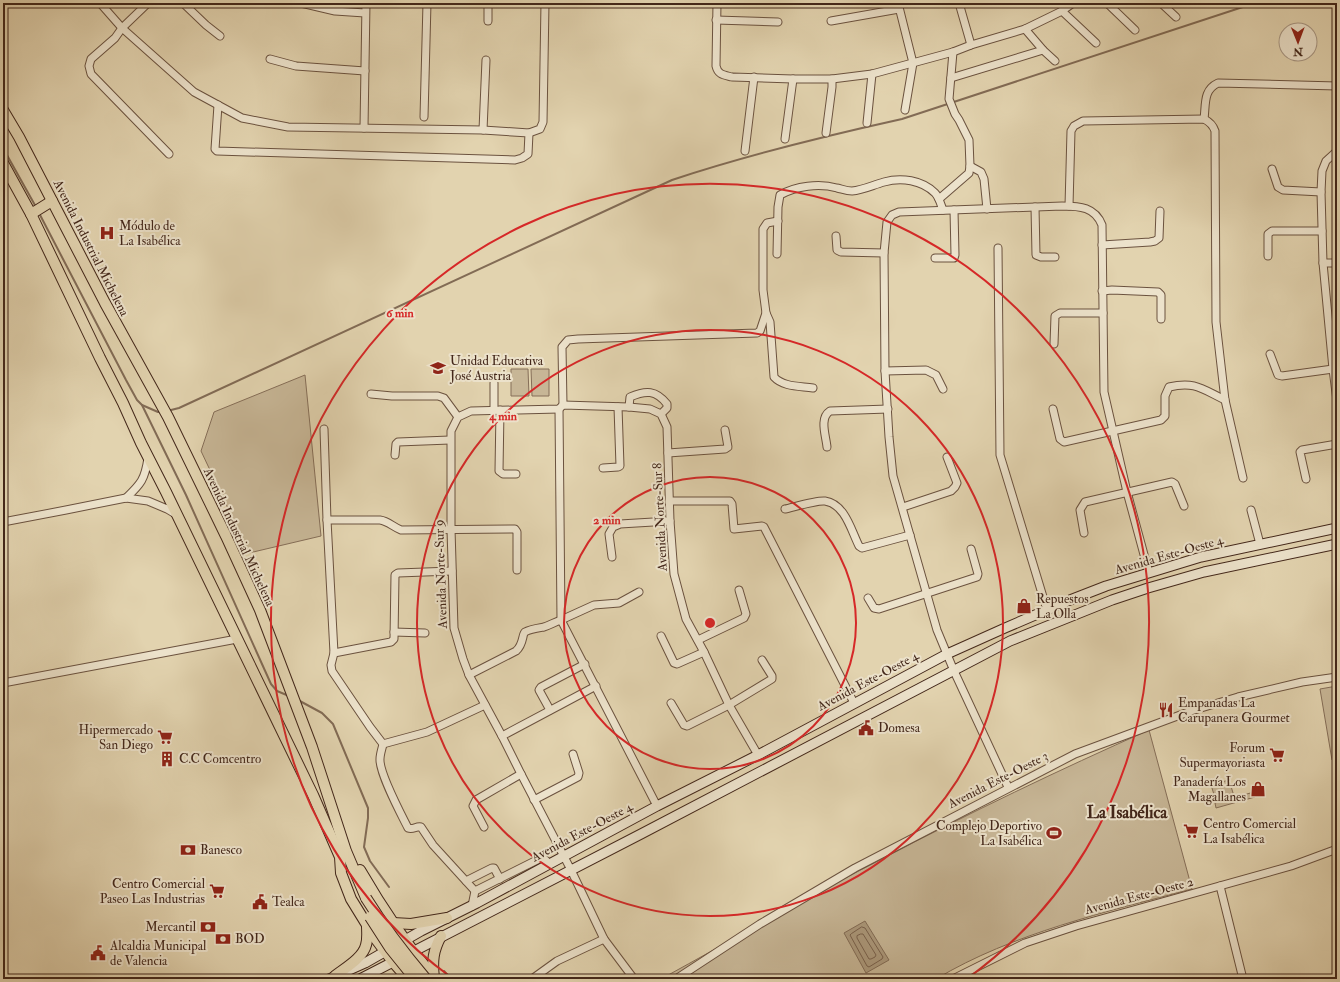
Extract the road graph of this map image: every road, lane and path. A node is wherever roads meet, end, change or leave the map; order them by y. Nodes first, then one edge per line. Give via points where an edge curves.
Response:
1 (100, 3) edge
2 (148, 3) edge
3 (183, 3) edge
4 (301, 3) edge
5 (366, 3) edge
6 (426, 3) edge
7 (488, 3) edge
8 (545, 3) edge
9 (717, 3) edge
10 (959, 3) edge
11 (1073, 3) edge
12 (1107, 3) edge
13 (1163, 4) edge
14 (899, 6) edge
15 (1062, 11) junction
16 (365, 13) junction
17 (1176, 17) dead end
18 (716, 20) junction
19 (488, 21) dead end
20 (831, 21) dead end
21 (778, 22) dead end
22 (122, 28) junction
23 (1025, 29) junction
24 (1135, 30) dead end
25 (220, 36) dead end
26 (1096, 43) dead end
27 (971, 45) junction
28 (1043, 50) junction
29 (953, 52) junction
30 (270, 59) dead end
31 (486, 60) dead end
32 (1055, 61) dead end
33 (913, 63) junction
34 (365, 71) junction
35 (872, 74) junction
36 (754, 77) junction
37 (951, 78) junction
38 (793, 79) junction
39 (832, 79) junction
40 (1337, 86) edge
41 (218, 105) junction
42 (3, 110) edge
43 (905, 110) dead end
44 (424, 116) dead end
45 (1204, 119) junction
46 (867, 123) dead end
47 (364, 128) junction
48 (483, 130) junction
49 (529, 133) junction
50 (826, 133) dead end
51 (785, 139) dead end
52 (745, 151) dead end
53 (1337, 151) edge
54 (169, 154) dead end
55 (3, 163) edge
56 (970, 166) junction
57 (1272, 169) dead end
58 (1321, 192) junction
59 (938, 199) junction
60 (50, 203) junction
61 (1069, 206) junction
62 (1035, 207) junction
63 (987, 209) junction
64 (943, 210) junction
65 (954, 210) junction
66 (1160, 211) dead end
67 (33, 213) junction
68 (778, 221) junction
69 (1322, 231) junction
70 (836, 236) dead end
71 (1102, 245) junction
72 (998, 248) dead end
73 (884, 253) junction
74 (777, 254) dead end
75 (1268, 256) dead end
76 (1055, 257) dead end
77 (935, 258) dead end
78 (1323, 263) junction
79 (1337, 263) edge
80 (1102, 291) junction
81 (1103, 312) junction
82 (766, 313) junction
83 (1161, 319) dead end
84 (1054, 344) dead end
85 (1270, 354) dead end
86 (1333, 369) junction
87 (885, 371) junction
88 (494, 383) dead end
89 (813, 388) dead end
90 (943, 389) dead end
91 (371, 394) dead end
92 (1224, 400) junction
93 (1337, 400) edge
94 (561, 407) junction
95 (618, 407) junction
96 (629, 407) junction
97 (1053, 409) dead end
98 (497, 410) junction
99 (888, 410) junction
100 (661, 414) junction
101 (458, 417) junction
102 (324, 429) dead end
103 (725, 430) dead end
104 (1113, 431) junction
105 (450, 440) junction
106 (1337, 444) edge
107 (827, 447) dead end
108 (668, 453) junction
109 (395, 455) dead end
110 (148, 457) junction
111 (947, 457) dead end
112 (603, 468) dead end
113 (516, 474) dead end
114 (1243, 478) dead end
115 (1306, 479) dead end
116 (1127, 492) junction
117 (126, 498) junction
118 (669, 501) junction
119 (1184, 506) dead end
120 (903, 507) junction
121 (785, 509) dead end
122 (1251, 510) dead end
123 (178, 516) junction
124 (327, 520) junction
125 (3, 522) edge
126 (670, 522) junction
127 (1337, 528) edge
128 (451, 529) junction
129 (1084, 533) dead end
130 (910, 535) junction
131 (1260, 544) junction
132 (1337, 544) edge
133 (971, 549) dead end
134 (612, 557) dead end
135 (518, 570) dead end
136 (452, 571) junction
137 (1149, 573) junction
138 (739, 590) dead end
139 (639, 592) dead end
140 (927, 594) junction
141 (868, 598) dead end
142 (1047, 610) junction
143 (561, 620) junction
144 (394, 632) junction
145 (425, 633) dead end
146 (661, 636) dead end
147 (237, 639) junction
148 (698, 640) junction
149 (704, 652) junction
150 (334, 653) junction
151 (947, 654) junction
152 (762, 660) dead end
153 (585, 664) junction
154 (954, 671) junction
155 (469, 675) junction
156 (1337, 677) edge
157 (3, 683) edge
158 (596, 686) junction
159 (671, 703) dead end
160 (854, 703) junction
161 (484, 705) junction
162 (729, 705) junction
163 (550, 710) junction
164 (502, 736) junction
165 (383, 744) junction
166 (573, 754) dead end
167 (758, 755) junction
168 (520, 774) junction
169 (1008, 787) junction
170 (534, 800) junction
171 (657, 806) junction
172 (484, 827) dead end
173 (1337, 849) edge
174 (344, 857) junction
175 (564, 857) junction
176 (550, 864) junction
177 (571, 870) junction
178 (500, 879) junction
179 (466, 881) junction
180 (1220, 886) junction
181 (475, 891) junction
182 (363, 898) junction
183 (472, 906) junction
184 (442, 920) junction
185 (393, 923) junction
186 (367, 926) junction
187 (441, 936) junction
188 (604, 939) junction
189 (405, 940) junction
190 (413, 951) junction
191 (385, 952) junction
192 (393, 962) junction
193 (332, 978) edge
194 (360, 979) edge
195 (408, 979) edge
196 (415, 979) edge
197 (432, 979) edge
198 (532, 979) edge
199 (634, 979) edge
200 (676, 979) edge
201 (952, 979) edge
202 (1244, 979) edge

1 - 22 street
2 - 22 street
3 - 25 street
4 - 16 street via 335,11
5 - 16 street
6 - 44 street
7 - 19 street
8 - 49 street via 543,122 540,129
9 - 18 street
10 - 27 street
11 - 15 street
12 - 24 street
13 - 17 street
14 - 20 street
14 - 33 street
15 - 23 street
15 - 26 street
16 - 34 street
18 - 21 street
18 - 36 street via 717,71 722,75
22 - 41 street via 194,92
22 - 54 street via 115,38 91,59 91,74
23 - 27 street
23 - 28 street
27 - 29 street
28 - 32 street
28 - 37 street
29 - 33 street
29 - 37 street
30 - 34 street via 296,66
31 - 48 street
33 - 35 street
33 - 43 street
34 - 47 street
35 - 39 street
35 - 46 street
36 - 38 street
36 - 52 street
37 - 56 street via 949,99 969,140
38 - 39 street
38 - 51 street
39 - 50 street
40 - 45 street via 1218,83 1211,86 1207,92
41 - 47 street via 242,118 288,127
41 - 49 street via 215,149 217,151 515,160 528,154
42 - 60 main road, Avenida Industrial Michelena
45 - 61 street via 1078,123 1072,131
45 - 92 street via 1210,122 1215,131 1216,322
47 - 48 street
48 - 49 street
53 - 58 street via 1326,161 1322,171
55 - 67 main road, Avenida Industrial Michelena
56 - 59 street via 969,173
56 - 63 street via 981,172 984,179
57 - 58 street via 1278,187 1283,190
58 - 69 street
59 - 64 street
59 - 68 street via 927,187 907,180 884,182 853,191 809,187 780,195
60 - 67 main road
60 - 174 main road, Avenida Industrial Michelena via 163,408 260,610 300,715
61 - 62 street
61 - 71 street via 1089,209 1099,217 1102,225
62 - 63 street
62 - 76 street via 1036,255
63 - 65 street
64 - 65 street
64 - 73 street via 899,212 892,215 887,222
65 - 77 street via 954,258
66 - 71 street via 1159,238 1155,241
67 - 110 main road, Avenida Industrial Michelena
68 - 74 street
68 - 82 street via 769,221 762,233
69 - 75 street via 1272,231 1268,234
69 - 78 street
70 - 73 street via 837,250 841,252
71 - 80 street
72 - 142 street via 1000,455
73 - 87 street
78 - 79 street
78 - 86 street
80 - 81 street
80 - 83 street via 1158,292 1162,295
81 - 84 street via 1060,313 1055,316
81 - 104 street via 1104,392
82 - 89 street via 770,322 774,376 785,384
82 - 94 street via 763,325 757,333 568,340 562,347
85 - 86 street via 1278,375 1282,376
86 - 93 street
87 - 90 street via 926,370 936,375
87 - 99 street
88 - 98 street
91 - 101 street via 438,396 444,398
92 - 104 street via 1194,385 1169,387 1165,396 1165,416 1161,420
92 - 114 street
94 - 95 street
94 - 98 street
94 - 143 street
95 - 96 street
95 - 112 street via 620,466
96 - 100 street via 650,409
96 - 100 street via 630,397 652,392 660,395 667,404 667,408
97 - 104 street via 1061,441
98 - 101 street via 471,411
98 - 113 street via 499,471 503,474
99 - 107 street via 830,411 824,419
99 - 120 street via 893,476
100 - 108 street, Avenida Norte-Sur 8 via 667,427
101 - 105 street, Avenida Norte-Sur 9 via 451,431
102 - 124 street
103 - 108 street via 728,447 725,449
104 - 116 street
105 - 109 street via 398,442
105 - 128 street, Avenida Norte-Sur 9
106 - 115 street via 1300,452
108 - 118 street, Avenida Norte-Sur 8
110 - 117 street via 146,473
110 - 123 main road, Avenida Industrial Michelena
111 - 120 street via 957,482 955,487
116 - 119 street via 1172,482
116 - 129 street via 1085,502 1080,510
116 - 137 street
117 - 123 street via 148,501
117 - 125 street
118 - 126 street, Avenida Norte-Sur 8
118 - 160 street via 730,502 734,529 764,527
120 - 130 street
121 - 130 street via 824,501 836,504 844,513 862,548
122 - 131 street
123 - 147 main road, Avenida Industrial Michelena
124 - 128 street via 385,520 401,530
124 - 150 street
126 - 134 street via 613,526 609,534
126 - 148 street, Avenida Norte-Sur 8 via 674,574 686,619
127 - 131 main road, Avenida Este-Oeste 4
128 - 135 street via 514,529 517,532
128 - 136 street, Avenida Norte-Sur 9
130 - 140 street
131 - 137 main road, Avenida Este-Oeste 4 via 1201,557
132 - 154 main road via 1204,572 1141,590 1010,641
133 - 140 street via 977,577
136 - 144 street via 395,575
136 - 155 street, Avenida Norte-Sur 9 via 454,628
137 - 142 main road, Avenida Este-Oeste 4 via 1106,586
138 - 148 street via 746,614 744,618
139 - 143 street via 619,603 594,605
140 - 141 street via 879,609 874,608
140 - 151 street
142 - 151 main road, Avenida Este-Oeste 4
143 - 153 street
143 - 155 street via 526,631 516,651
144 - 145 street
144 - 150 street via 394,639 391,642
146 - 149 street via 676,664
147 - 157 street
147 - 174 main road, Avenida Industrial Michelena
148 - 149 street, Avenida Norte-Sur 8
149 - 162 street, Avenida Norte-Sur 8
150 - 165 street via 332,671
151 - 154 street
151 - 160 main road, Avenida Este-Oeste 4
152 - 162 street via 772,679
153 - 158 street
153 - 163 street via 541,687 539,690
154 - 169 street
154 - 177 main road
155 - 161 street, Avenida Norte-Sur 9
156 - 169 street, Avenida Este-Oeste 3 via 1302,682 1191,711 1075,754
158 - 163 street
158 - 171 street
159 - 162 street via 687,726
160 - 167 main road, Avenida Este-Oeste 4
161 - 164 street, Avenida Norte-Sur 9
161 - 165 street via 427,732
162 - 167 street, Avenida Norte-Sur 8
163 - 164 street
164 - 168 street, Avenida Norte-Sur 9
165 - 179 street via 380,767 408,828 421,828
166 - 170 street via 578,777
167 - 171 main road, Avenida Este-Oeste 4
168 - 170 street, Avenida Norte-Sur 9
168 - 172 street via 476,800 473,806
169 - 200 street, Avenida Este-Oeste 3 via 855,868 766,920
170 - 175 street, Avenida Norte-Sur 9
171 - 175 main road, Avenida Este-Oeste 4
173 - 180 street, Avenida Este-Oeste 2 via 1290,866
174 - 182 main road
174 - 185 main road, Avenida Industrial Michelena via 357,865
174 - 186 main road, Avenida Industrial Michelena via 341,874
175 - 176 main road, Avenida Este-Oeste 4
175 - 177 street, Avenida Norte-Sur 9
176 - 178 street via 542,858
176 - 183 main road, Avenida Este-Oeste 4
177 - 187 main road
177 - 188 street, Avenida Norte-Sur 9
178 - 179 street via 492,868
178 - 181 street
179 - 181 street
180 - 201 street, Avenida Este-Oeste 2 via 1076,926 1025,943
180 - 202 street
181 - 183 street
182 - 196 main road, bridge via 374,923 390,948
182 - 197 main road, bridge via 397,944
183 - 184 main road, Avenida Este-Oeste 4
184 - 185 main road via 411,924
184 - 189 main road, Avenida Este-Oeste 4
185 - 189 main road, Avenida Industrial Michelena
186 - 191 main road, Avenida Industrial Michelena
186 - 193 main road via 366,945 362,952
187 - 190 main road
187 - 197 main road via 434,953
188 - 198 street via 557,961
188 - 199 street, Avenida Norte-Sur 9
189 - 190 main road, Avenida Industrial Michelena
189 - 191 main road, Avenida Este-Oeste 4
190 - 192 main road
190 - 197 main road, Avenida Industrial Michelena
191 - 192 main road, Avenida Industrial Michelena
191 - 193 main road, Avenida Este-Oeste 4
192 - 194 main road
192 - 195 main road, Avenida Industrial Michelena

